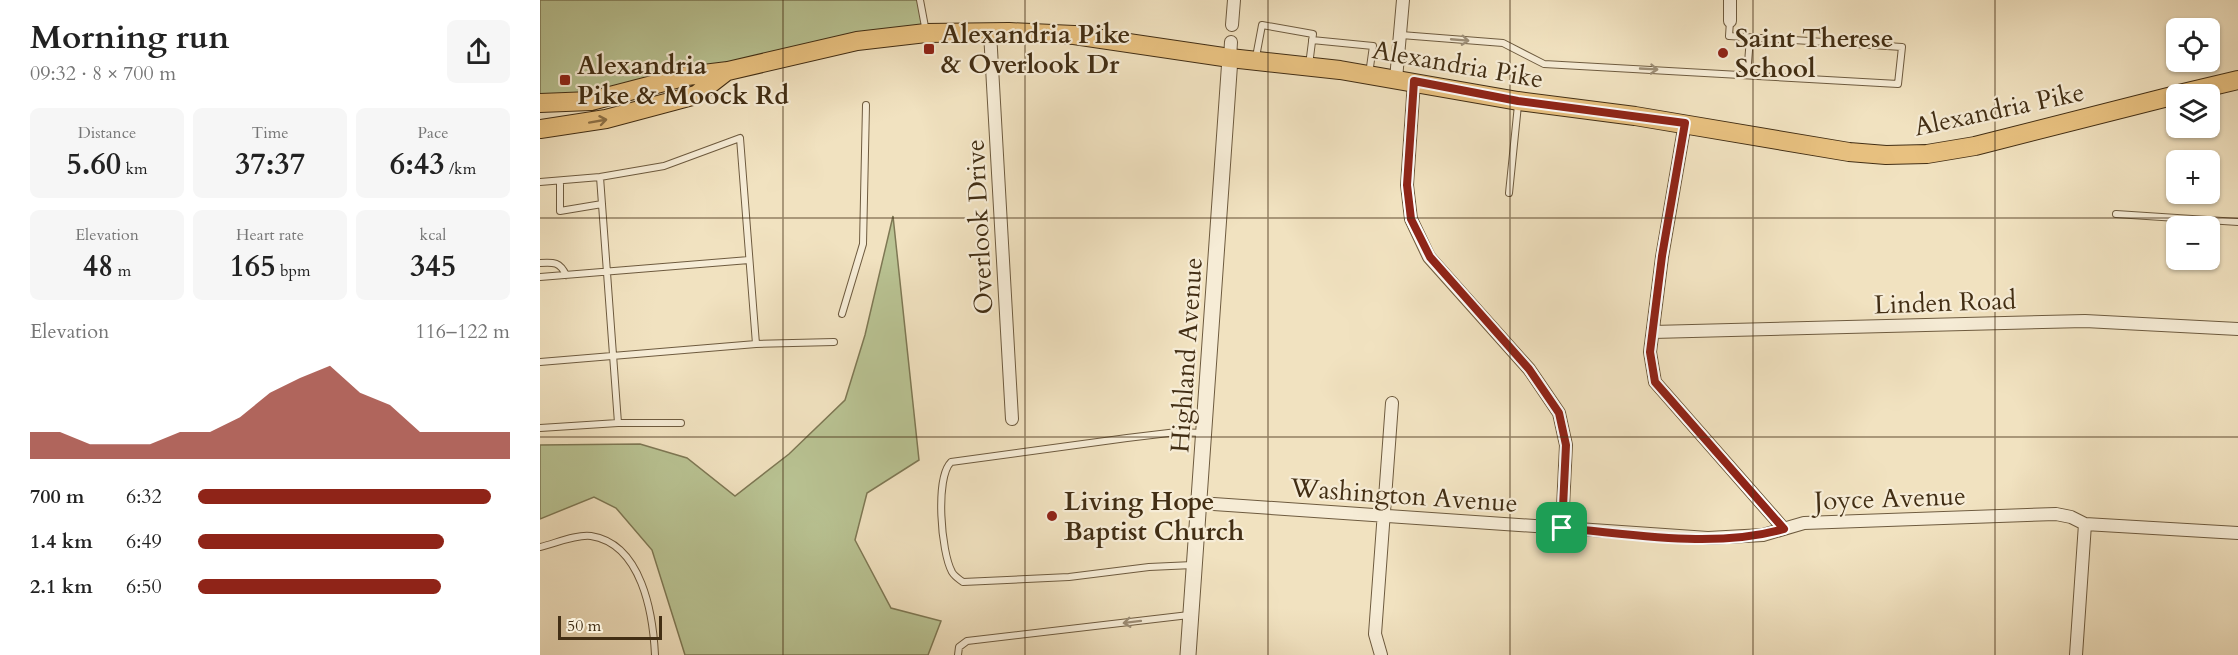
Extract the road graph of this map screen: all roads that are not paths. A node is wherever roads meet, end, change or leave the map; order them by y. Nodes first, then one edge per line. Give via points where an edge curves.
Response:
1 (920, 0) edge
2 (1234, 0) edge
3 (1403, 0) edge
4 (1730, 0) edge
5 (1730, 21) joint
6 (1232, 25) dead end
7 (990, 32) junction
8 (926, 33) junction
9 (1401, 35) junction
10 (1750, 38) junction
11 (1312, 40) junction
12 (1231, 50) junction
13 (1256, 61) junction
14 (1308, 67) junction
15 (728, 71) junction
16 (1369, 75) junction
17 (1747, 75) junction
18 (1396, 79) junction
19 (2238, 80) edge
20 (1414, 81) junction
21 (2220, 84) edge
22 (2166, 98) edge
23 (1518, 101) junction
24 (540, 103) edge
25 (866, 105) dead end
26 (1685, 123) junction
27 (540, 129) edge
28 (600, 177) junction
29 (560, 181) junction
30 (540, 182) edge
31 (1509, 193) dead end
32 (602, 204) junction
33 (2116, 214) dead end
34 (2238, 222) edge
35 (750, 260) junction
36 (540, 263) edge
37 (608, 272) junction
38 (566, 275) junction
39 (540, 277) edge
40 (842, 314) dead end
41 (2238, 329) edge
42 (1653, 332) junction
43 (834, 342) dead end
44 (756, 344) junction
45 (613, 357) junction
46 (540, 362) edge
47 (1392, 403) dead end
48 (1012, 419) dead end
49 (618, 423) junction
50 (681, 423) dead end
51 (540, 428) edge
52 (1204, 433) junction
53 (1199, 503) junction
54 (1384, 518) junction
55 (2085, 524) junction
56 (1562, 528) junction
57 (1784, 529) junction
58 (2238, 533) edge
59 (540, 547) edge
60 (1195, 565) junction
61 (1190, 615) junction
62 (655, 655) edge
63 (958, 655) edge
64 (1188, 655) edge
65 (1381, 655) edge
66 (2076, 655) edge

1 - 8 lane
2 - 6 street
3 - 9 street
4 - 5 street
5 - 10 lane via 1730,36
7 - 8 main road, Alexandria Pike
7 - 12 main road, Alexandria Pike via 1074,35
7 - 48 street, Overlook Drive
8 - 15 main road, Alexandria Pike via 857,41
9 -> 17 lane via 1503,43 1544,64
9 - 18 street
10 - 17 lane
10 - 17 lane via 1902,47 1898,84
11 - 13 lane via 1313,34 1262,25
11 - 14 lane
11 - 16 lane via 1373,46
12 - 13 main road, Alexandria Pike
12 - 52 street, Highland Avenue
13 - 14 main road, Alexandria Pike
14 - 16 main road, Alexandria Pike
15 - 24 main road, Alexandria Pike via 687,76 591,101
27 -> 15 main road, Alexandria Pike via 606,119 696,95
16 - 18 main road, Alexandria Pike
18 - 20 main road, Alexandria Pike
19 - 21 main road, Alexandria Pike
20 - 23 main road, Alexandria Pike
20 - 56 street via 1407,185 1411,219 1430,257 1529,369 1559,413 1566,445
22 - 26 main road, Alexandria Pike via 1976,146 1927,154 1849,152
23 - 26 main road, Alexandria Pike
23 - 31 lane
25 - 40 lane via 862,244
26 - 42 street, Joyce Avenue
28 - 29 lane
28 - 32 lane
28 - 35 lane via 664,166 740,138
29 - 30 lane
29 - 32 lane via 560,211
32 - 37 lane
33 - 34 lane
35 - 37 lane
35 - 44 lane
36 - 38 lane via 554,261
37 - 38 lane
37 - 45 lane
38 - 39 lane
41 - 42 street, Linden Road via 2085,321
42 - 57 street, Joyce Avenue via 1650,360 1659,388
43 - 44 lane
44 - 45 lane
45 - 46 lane
45 - 49 lane
47 - 54 street
49 - 50 lane
49 - 51 lane
52 - 53 street, Highland Avenue
52 - 60 lane via 1145,436 951,462 943,474 944,539 951,570 963,582 1069,578
53 - 54 street, Washington Avenue
53 - 60 street, Highland Avenue
54 - 56 street, Washington Avenue
54 - 65 street via 1376,634
55 - 57 street, Joyce Avenue via 2056,514 1804,523
55 - 58 street, Joyce Avenue
55 - 66 street
56 - 57 street, Washington Avenue via 1708,538 1749,537
59 - 62 lane via 589,536 606,542 625,556 648,597 654,620
60 - 61 street, Highland Avenue
61 -> 63 lane via 968,641 959,647
61 - 64 street, Highland Avenue

